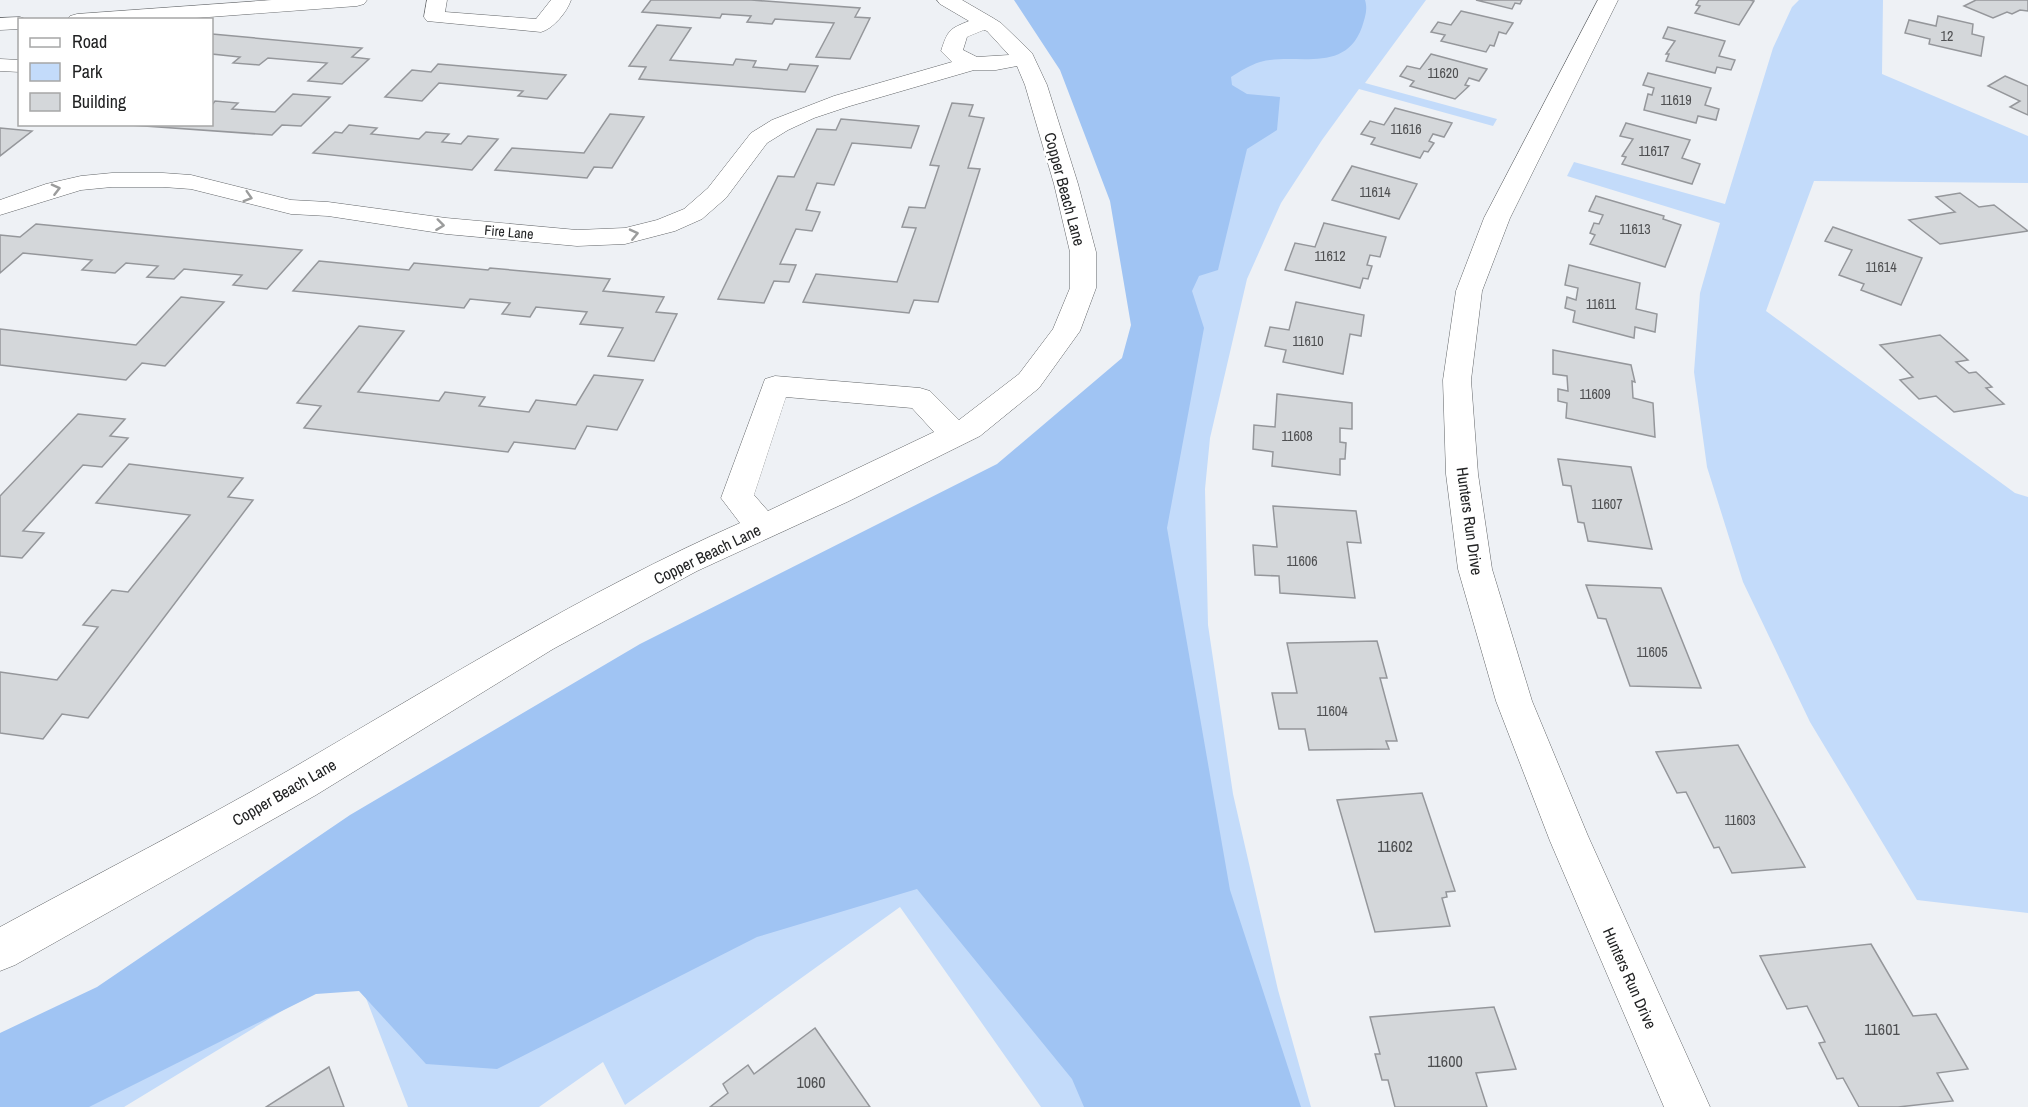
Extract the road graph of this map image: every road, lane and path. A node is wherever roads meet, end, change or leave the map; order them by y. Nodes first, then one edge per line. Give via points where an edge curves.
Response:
1 (357, 0) edge
2 (437, 0) edge
3 (561, 0) edge
4 (947, 0) edge
5 (1608, 0) edge
6 (105, 18) edge
7 (986, 22) junction
8 (18, 23) edge
9 (0, 24) edge
10 (1024, 58) junction
11 (973, 63) junction
12 (0, 65) edge
13 (18, 66) edge
14 (0, 208) edge
15 (955, 435) junction
16 (763, 527) junction
17 (0, 950) edge
18 (1687, 1107) edge

1 - 6 street
2 - 3 street via 434,17 541,26
4 - 7 street, Copper Beach Lane
5 - 18 street, Hunters Run Drive via 1497,218 1469,291 1457,380 1461,474 1474,569 1514,701 1570,841
7 - 10 street, Copper Beach Lane
7 - 11 street via 958,33 954,40 952,51
8 - 9 street
10 - 11 street, Fire Lane via 992,65
10 - 15 street, Copper Beach Lane via 1066,184 1083,252 1083,288 1066,331 1029,381
14 -> 11 street, Fire Lane via 81,183 163,180 191,182 291,207 446,226 577,238 625,236 666,226 693,214 717,193 759,138 780,125 842,101
12 - 13 street
15 - 16 street, Copper Beach Lane
15 - 16 street via 921,398 776,386 737,498
16 - 17 street, Copper Beach Lane via 685,562 542,639 302,783

